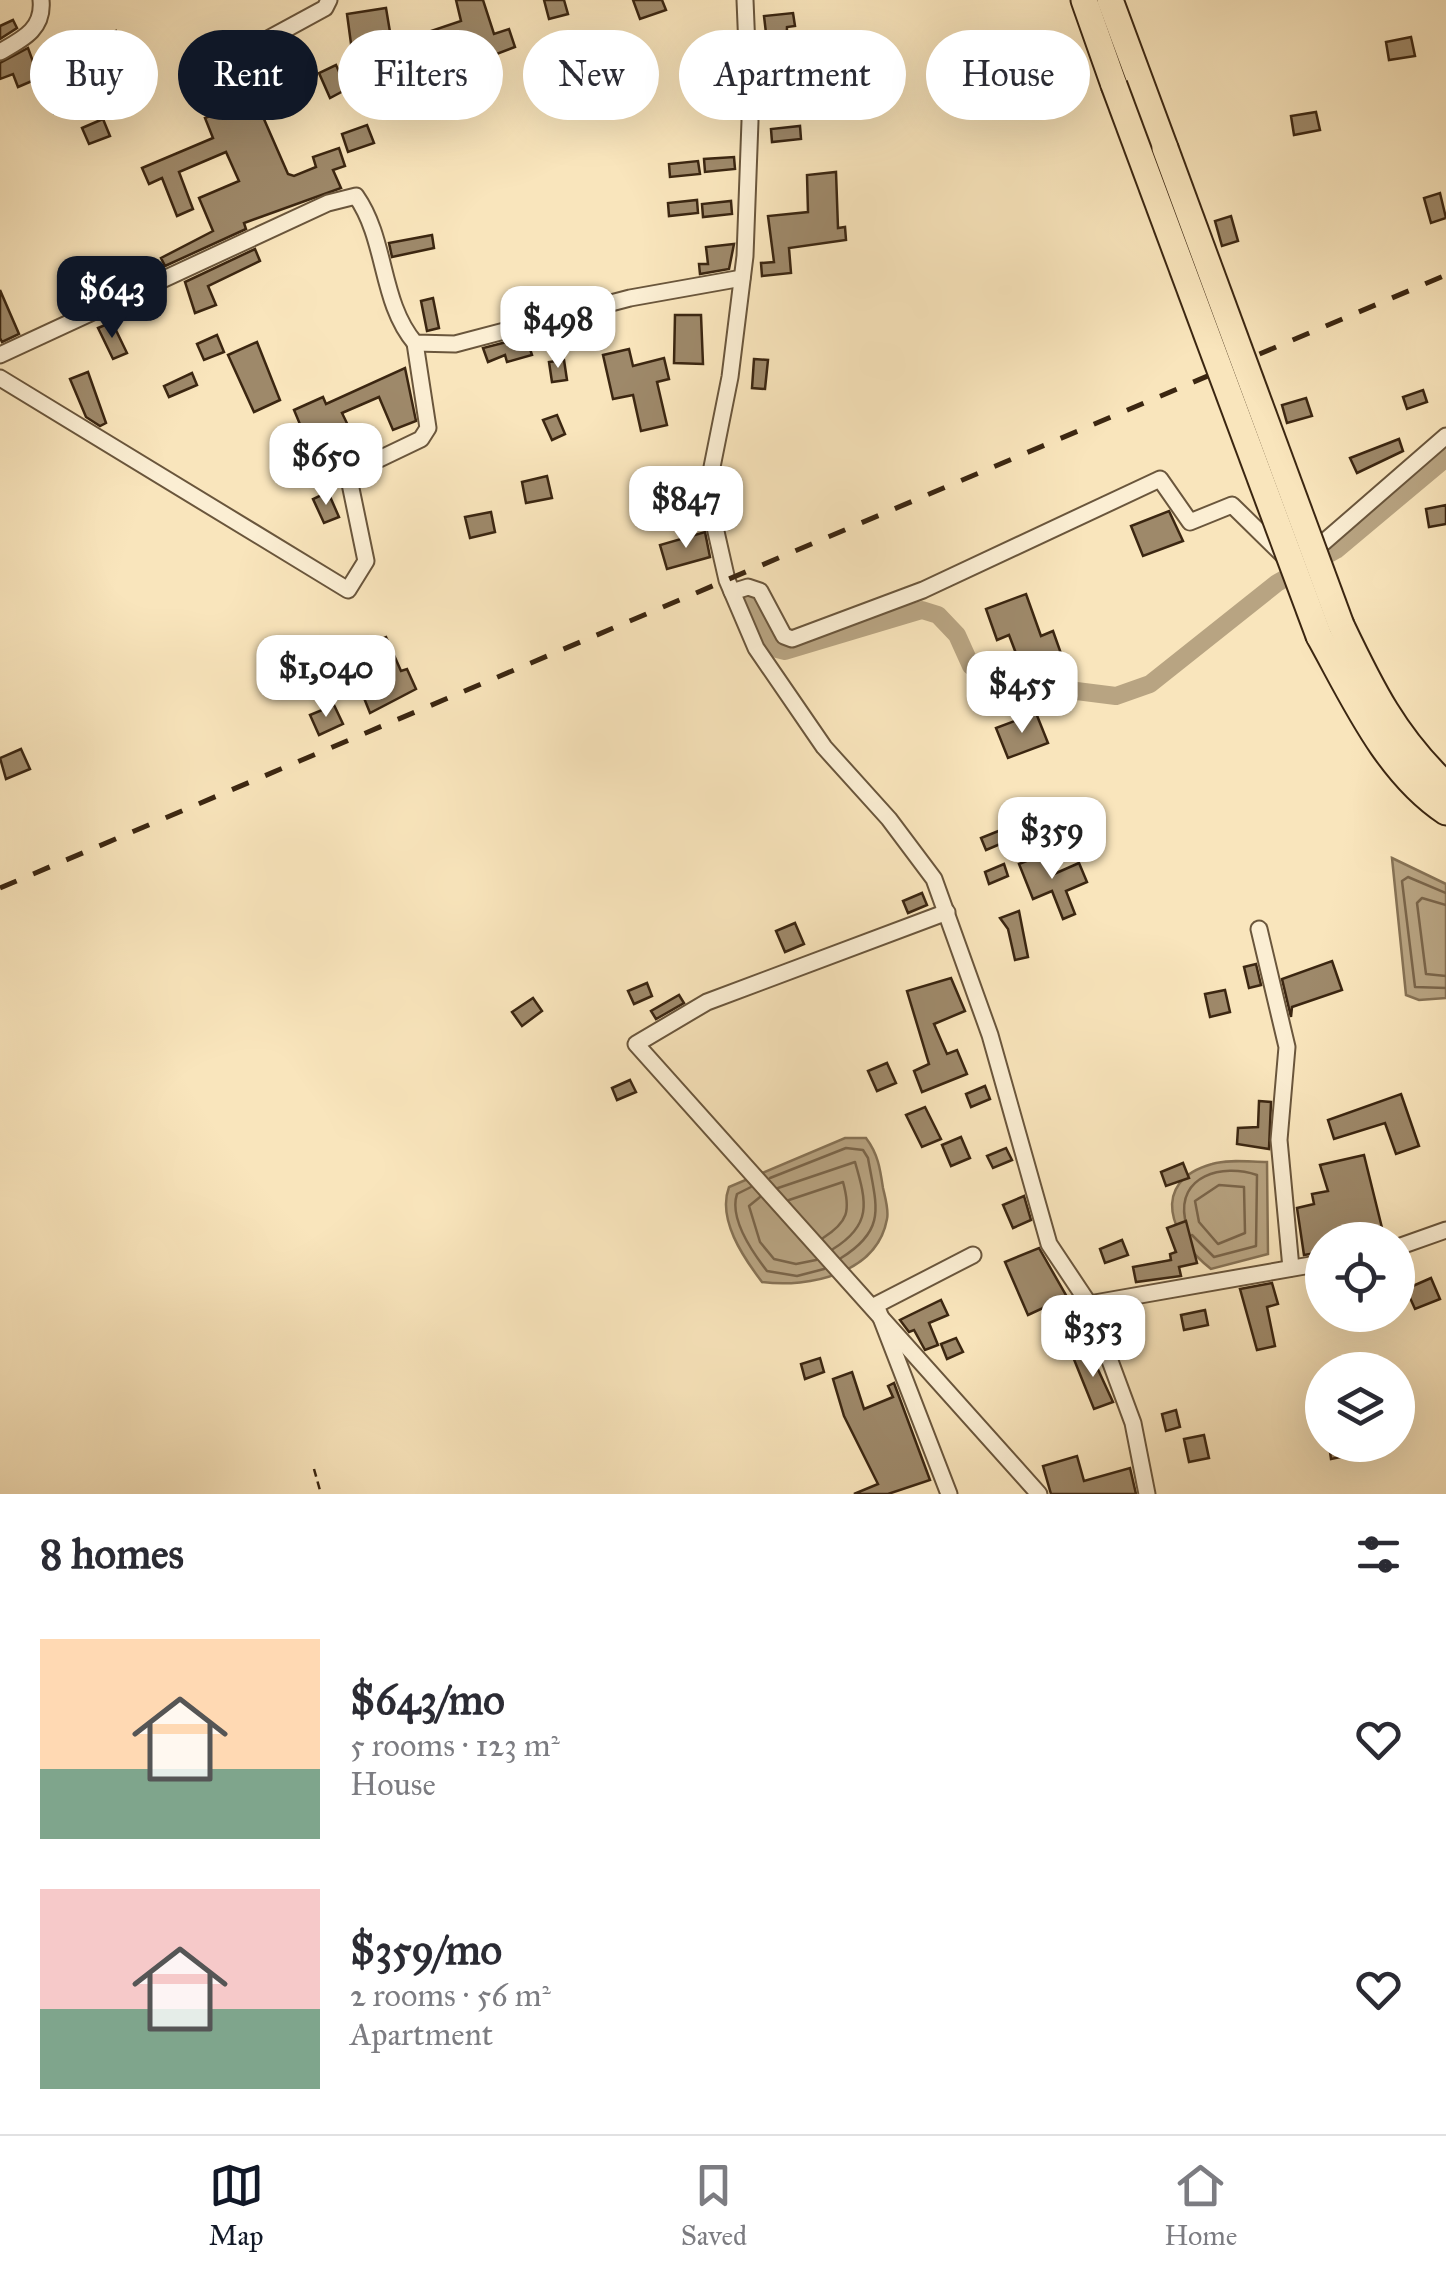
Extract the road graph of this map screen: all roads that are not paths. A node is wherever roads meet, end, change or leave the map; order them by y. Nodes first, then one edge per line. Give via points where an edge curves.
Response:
1 (41, 0) edge
2 (329, 0) edge
3 (745, 0) edge
4 (1084, 0) edge
5 (1110, 0) edge
6 (285, 30) edge
7 (0, 52) edge
8 (742, 278) junction
9 (415, 343) junction
10 (0, 355) edge
11 (0, 378) edge
12 (1446, 436) edge
13 (732, 592) junction
14 (1330, 630) junction
15 (1446, 785) edge
16 (1446, 812) edge
17 (948, 912) junction
18 (1259, 929) dead end
19 (1446, 1230) edge
20 (1415, 1241) edge
21 (973, 1256) dead end
22 (1305, 1266) edge
23 (1292, 1268) junction
24 (1089, 1304) junction
25 (949, 1494) edge
26 (1039, 1494) edge
27 (1147, 1494) edge

1 - 7 street via 31,35
2 - 6 street
3 - 8 street via 750,121
4 - 14 main road, bridge
5 - 14 main road, bridge
8 - 9 street via 630,298 455,344
8 - 13 street via 707,492
9 - 10 street via 400,326 372,218 356,196 328,203
9 - 11 street via 428,428 421,439 348,474 366,562 348,590
12 - 13 street via 1324,542 1282,558 1232,505 1190,522 1160,479 923,590 792,639 760,591
13 - 17 street via 756,648 824,747 934,879
14 - 15 main road via 1410,752
14 - 16 main road via 1373,734
17 - 24 street via 1049,1244
17 - 26 street via 707,1002 636,1044
18 - 23 street via 1287,1047 1279,1140
19 - 20 street
21 - 25 street via 876,1305
22 - 23 street
23 - 24 street
24 - 27 street via 1132,1423

